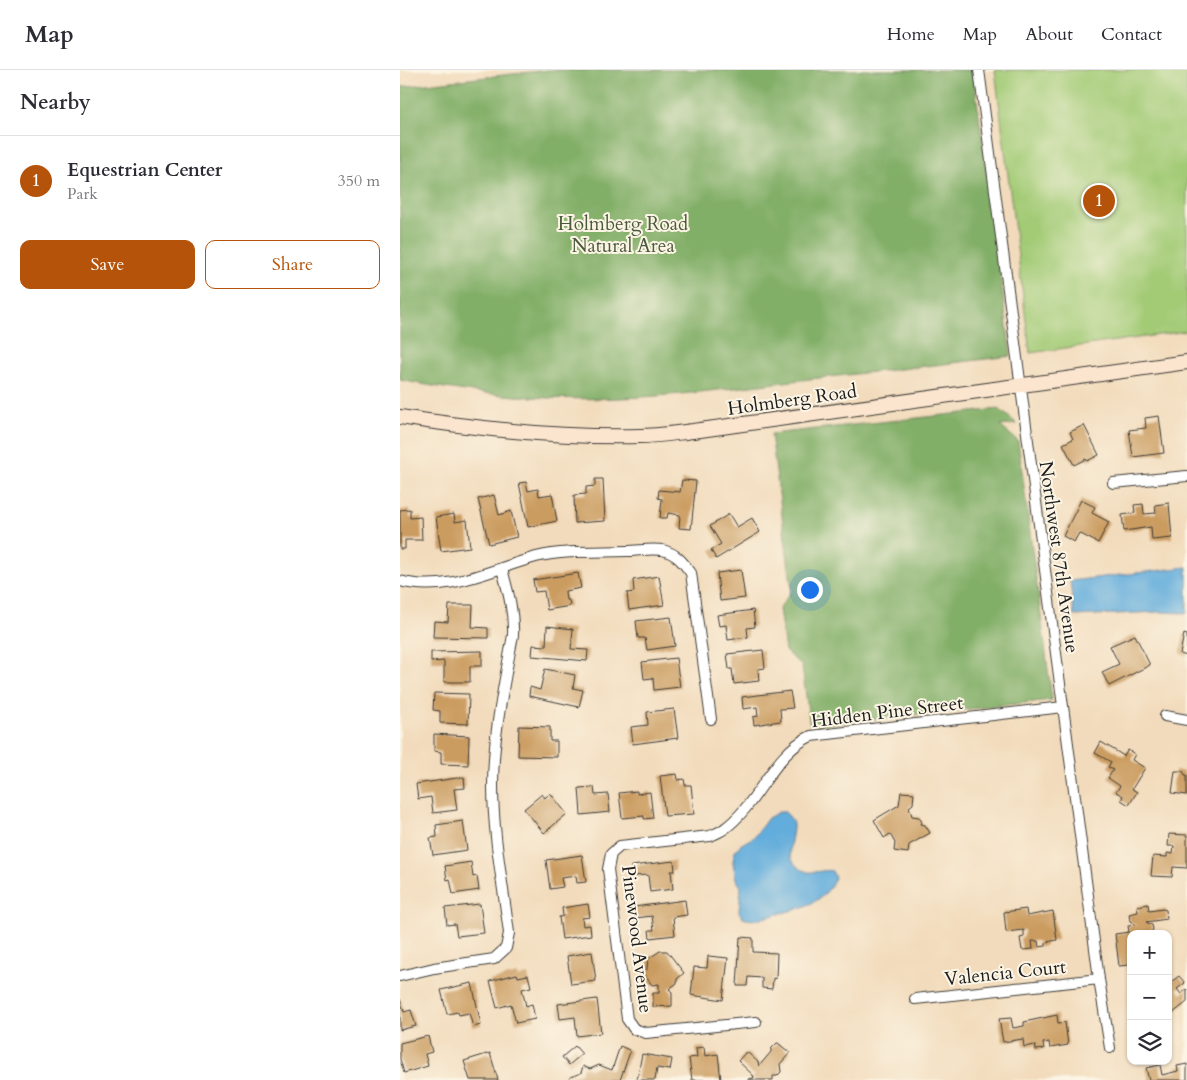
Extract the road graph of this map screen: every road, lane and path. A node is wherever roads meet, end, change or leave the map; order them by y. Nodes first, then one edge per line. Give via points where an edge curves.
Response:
1 (979, 70) edge
2 (1187, 362) edge
3 (1020, 385) junction
4 (400, 417) edge
5 (1187, 476) edge
6 (1114, 483) dead end
7 (502, 569) junction
8 (400, 581) edge
9 (1063, 707) junction
10 (1165, 716) dead end
11 (711, 719) dead end
12 (1187, 720) edge
13 (611, 854) joint
14 (400, 976) edge
15 (1099, 979) junction
16 (915, 999) dead end
17 (756, 1022) dead end
18 (1110, 1048) dead end

1 - 3 street, Northwest 87th Avenue
2 - 3 street, Holmberg Road
3 - 4 street, Holmberg Road via 693,432 642,436 532,433
3 - 9 street, Northwest 87th Avenue
5 - 6 street
7 - 8 street via 446,584 425,586
7 - 11 street via 563,553 662,550 680,558 690,573
7 - 14 street via 514,618 495,747 493,787 510,933 506,948 494,959
9 - 13 street, Hidden Pine Street via 811,736 788,751 724,830 710,836 620,846
9 - 15 street, Northwest 87th Avenue
10 - 12 street
13 - 17 street, Pinewood Avenue via 608,869 627,1019 634,1029 646,1033
15 - 16 street, Valencia Court
15 - 18 street, Northwest 87th Avenue

